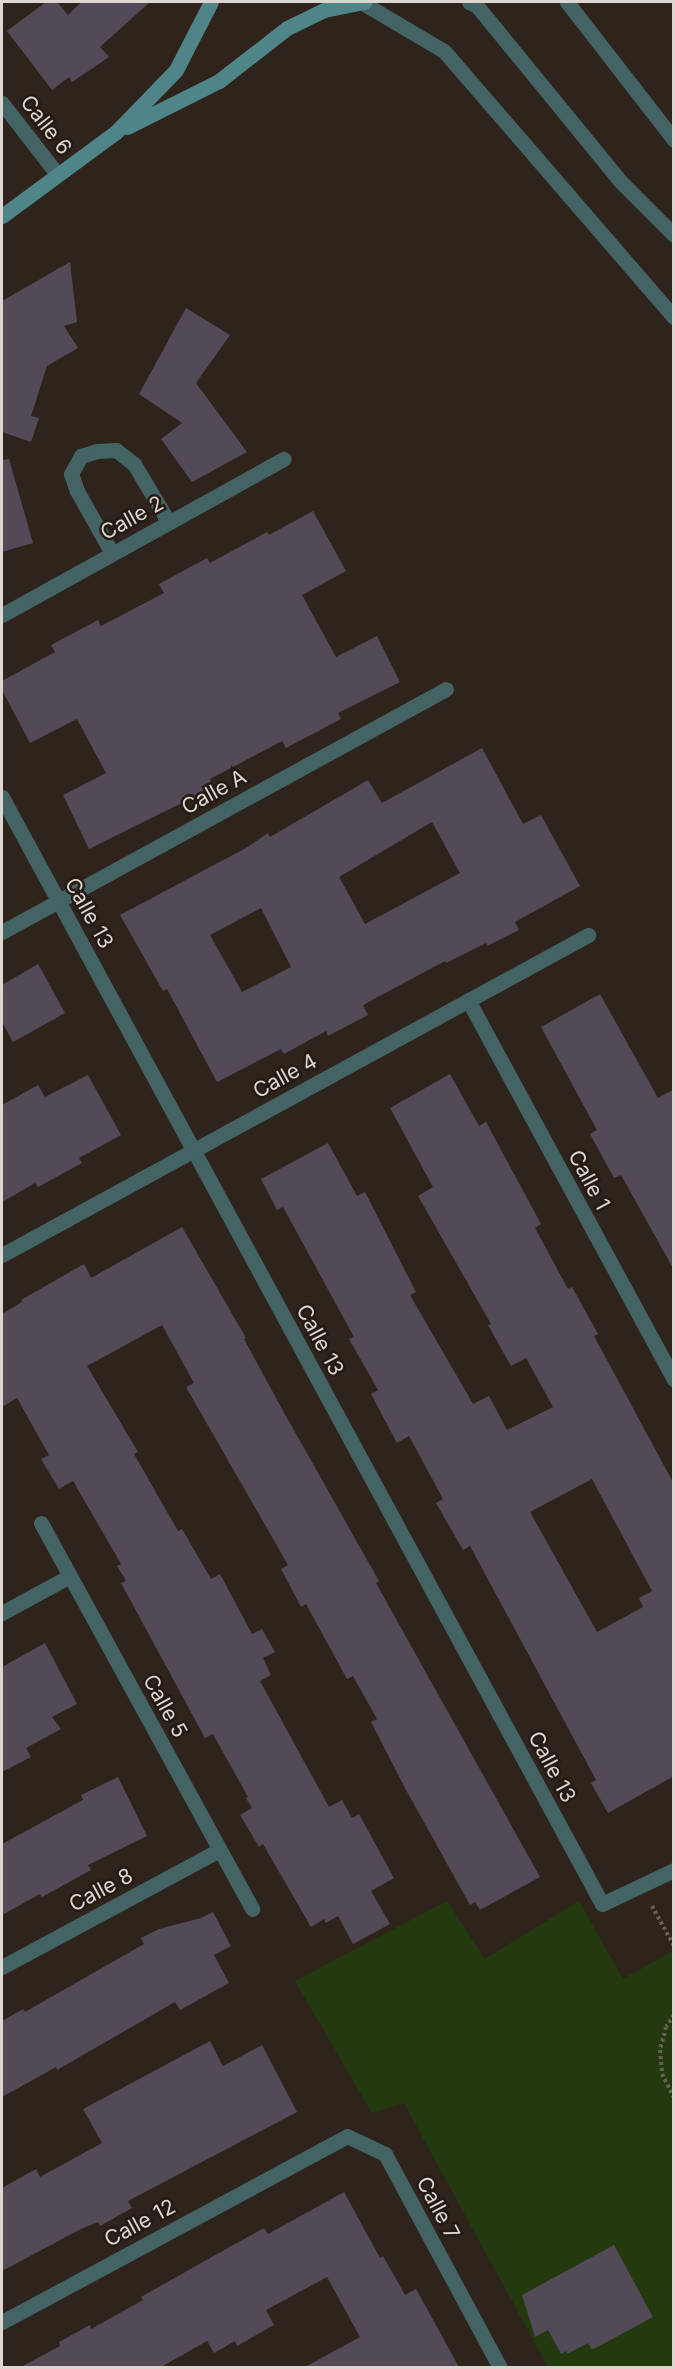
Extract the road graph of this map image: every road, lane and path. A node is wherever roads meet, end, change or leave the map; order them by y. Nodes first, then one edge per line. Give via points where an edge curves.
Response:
1 (211, 2) edge
2 (362, 2) edge
3 (469, 2) edge
4 (567, 2) edge
5 (2, 103) edge
6 (116, 132) junction
7 (674, 140) edge
8 (57, 174) junction
9 (2, 216) edge
10 (674, 235) edge
11 (674, 317) edge
12 (284, 459) dead end
13 (168, 521) junction
14 (112, 553) junction
15 (2, 615) edge
16 (446, 689) dead end
17 (2, 797) edge
18 (58, 901) junction
19 (2, 932) edge
20 (588, 935) dead end
21 (468, 1000) junction
22 (193, 1149) junction
23 (2, 1254) edge
24 (674, 1380) edge
25 (41, 1523) dead end
26 (70, 1576) junction
27 (2, 1613) edge
28 (219, 1850) junction
29 (674, 1870) edge
30 (642, 1887) junction
31 (252, 1909) dead end
32 (674, 1946) edge
33 (2, 1967) edge
34 (674, 2015) edge
35 (674, 2098) edge
36 (299, 2162) joint
37 (2, 2322) edge
38 (500, 2367) edge

1 - 6 street via 176,70
2 - 6 street via 324,10 287,28 219,81
2 - 11 street via 444,51
3 - 10 street via 477,6 620,181
4 - 7 street
5 - 8 street, Calle 6
6 - 8 street
8 - 9 street
12 - 13 street, Calle 2
13 - 14 street, Calle 2
13 - 14 street via 134,464 116,450 97,450 81,456 71,474
14 - 15 street, Calle 2
16 - 18 street, Calle A
17 - 18 street, Calle 13
18 - 19 street, Calle A
18 - 22 street, Calle 13
20 - 21 street, Calle 4
21 - 22 street, Calle 4
21 - 24 street, Calle 1
22 - 23 street, Calle 4
22 - 30 street, Calle 13 via 602,1904
25 - 26 street, Calle 5
26 - 27 street
26 - 28 street, Calle 5
28 - 31 street, Calle 5
28 - 33 street, Calle 8
29 - 30 street
30 - 32 path
34 - 35 path via 660,2050 662,2074
36 - 37 street, Calle 12
36 - 38 street, Calle 7 via 347,2136 385,2154

